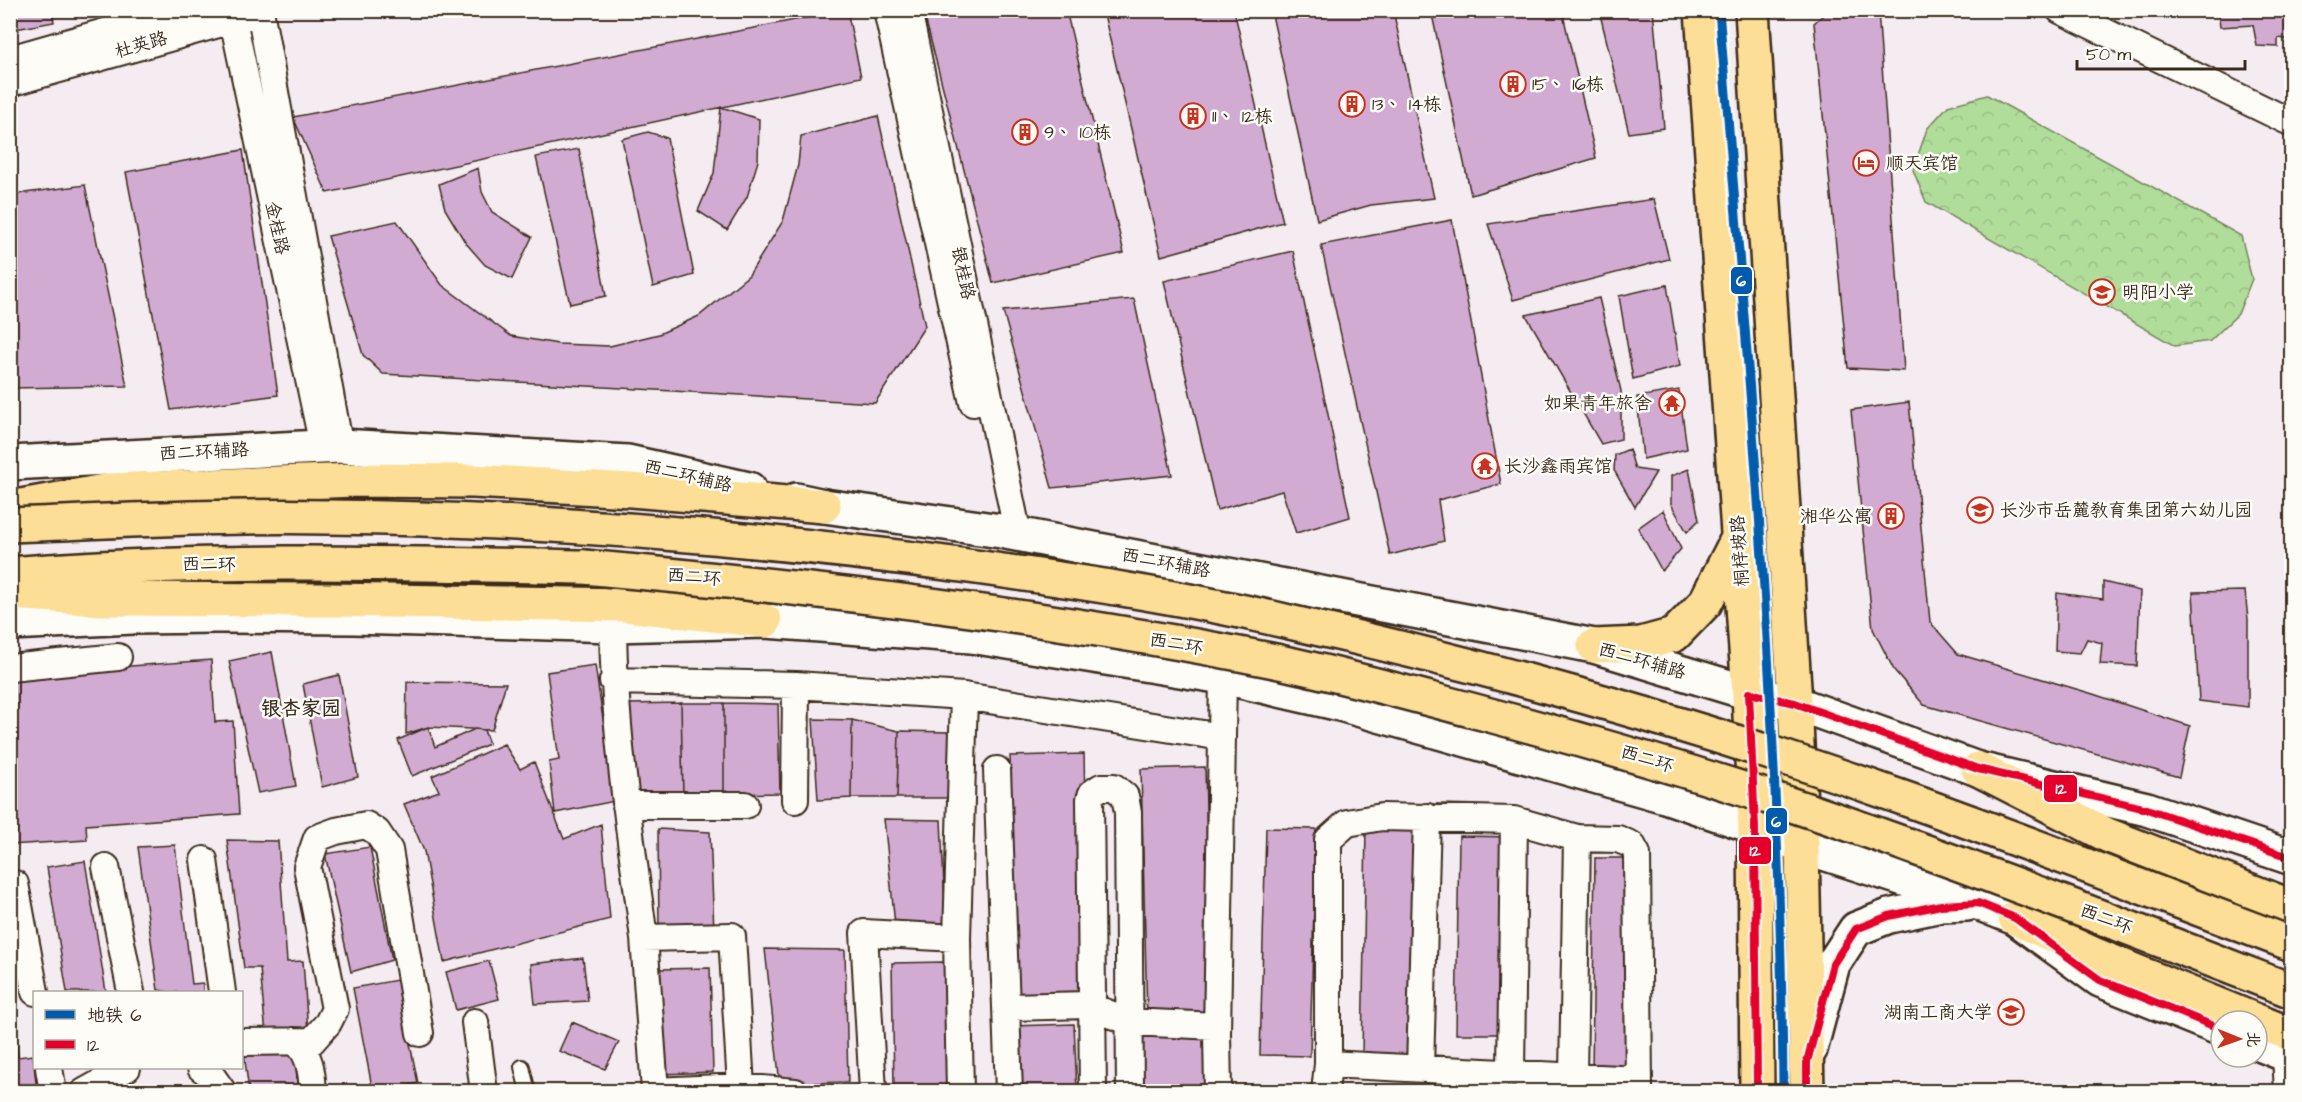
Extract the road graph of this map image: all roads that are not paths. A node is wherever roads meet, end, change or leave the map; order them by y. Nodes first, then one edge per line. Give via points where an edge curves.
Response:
1 (182, 10) edge
2 (887, 10) edge
3 (908, 10) edge
4 (1702, 10) edge
5 (1752, 10) edge
6 (2060, 10) edge
7 (264, 11) edge
8 (232, 15) edge
9 (10, 59) edge
10 (10, 82) edge
11 (2292, 123) edge
12 (331, 446) junction
13 (10, 463) edge
14 (824, 506) junction
15 (10, 508) edge
16 (10, 525) edge
17 (1009, 533) junction
18 (1739, 534) junction
19 (10, 574) edge
20 (10, 593) edge
21 (619, 615) junction
22 (765, 621) joint
23 (10, 623) edge
24 (1594, 646) junction
25 (118, 657) dead end
26 (10, 668) edge
27 (1223, 677) junction
28 (613, 681) junction
29 (796, 685) junction
30 (1749, 693) junction
31 (963, 696) junction
32 (1795, 703) junction
33 (1222, 737) junction
34 (1978, 769) junction
35 (997, 770) dead end
36 (795, 800) dead end
37 (626, 805) junction
38 (745, 805) dead end
39 (1426, 817) junction
40 (1514, 820) junction
41 (1755, 827) junction
42 (1577, 838) junction
43 (1802, 846) junction
44 (2292, 858) edge
45 (204, 860) dead end
46 (106, 867) dead end
47 (15, 884) dead end
48 (1978, 903) junction
49 (2292, 907) edge
50 (2014, 918) junction
51 (644, 938) junction
52 (957, 938) junction
53 (2292, 944) edge
54 (35, 991) edge
55 (131, 991) edge
56 (222, 991) edge
57 (2292, 991) edge
58 (1092, 1006) junction
59 (1006, 1007) junction
60 (2228, 1009) edge
61 (475, 1022) dead end
62 (1130, 1022) junction
63 (2209, 1024) edge
64 (1217, 1026) junction
65 (420, 1033) dead end
66 (2269, 1034) edge
67 (295, 1041) junction
68 (243, 1042) edge
69 (2282, 1048) edge
70 (1328, 1064) junction
71 (522, 1067) dead end
72 (1420, 1068) junction
73 (49, 1069) edge
74 (125, 1069) edge
75 (202, 1069) edge
76 (1807, 1077) edge
77 (1497, 1079) edge
78 (1565, 1081) edge
79 (1638, 1086) edge
80 (741, 1089) edge
81 (655, 1091) edge
82 (53, 1092) edge
83 (84, 1092) edge
84 (223, 1092) edge
85 (313, 1092) edge
86 (484, 1092) edge
87 (528, 1092) edge
88 (795, 1092) edge
89 (873, 1092) edge
90 (960, 1092) edge
91 (1009, 1092) edge
92 (1093, 1092) edge
93 (1130, 1092) edge
94 (1218, 1092) edge
95 (1325, 1092) edge
96 (1757, 1092) edge
97 (2288, 1092) edge

1 - 9 street, 杜英路
2 - 17 street, 银桂路
3 - 17 street, 银桂路
4 - 18 main road, 桐梓坡路
5 - 32 main road
6 - 11 street
7 - 8 street, 杜英路
7 - 12 street, 金桂路
8 - 10 street, 杜英路
8 - 12 street, 金桂路
12 - 13 street, 西二环辅路
12 - 14 street, 西二环辅路 via 628,462
14 - 15 main road via 474,481 354,480 110,490
14 - 17 street, 西二环辅路
16 - 53 main road, bridge via 327,516 588,527 835,548 1160,595 1462,664 1761,750 1914,802
17 - 24 street, 西二环辅路
18 - 24 main road via 1706,603 1674,635 1641,644
18 - 30 main road, 桐梓坡路
19 - 57 main road, 西二环, bridge via 176,564 584,567 839,592 1118,633 1272,661 1615,749 1702,776 1861,828
20 - 21 main road via 102,599 332,600
21 - 22 main road
21 - 23 street via 133,617
21 - 28 street
22 - 27 street via 971,636
24 - 30 street, 西二环辅路
25 - 26 street
27 - 33 street
27 - 41 street via 1340,704 1642,789
28 - 29 street
28 - 37 street
29 - 31 street
29 - 36 street
30 - 32 street, 西二环辅路
30 - 41 main road, 桐梓坡路
31 - 33 street
31 - 52 street
32 - 34 street, 西二环辅路
32 - 43 main road
33 - 64 street
34 - 44 street, 西二环辅路 via 2147,809
34 - 49 main road via 2107,835
35 - 59 street
37 - 38 street
37 - 51 street
39 - 40 street
39 - 70 street via 1382,816 1347,823 1328,840
39 - 72 street
40 - 42 street
40 - 77 street
41 - 43 street
41 - 96 main road, 桐梓坡路
42 - 78 street
42 - 79 street via 1618,839 1632,845 1637,854
43 - 48 street
43 - 76 main road
45 - 56 street
46 - 55 street
47 - 54 street
48 - 50 street
48 - 76 street via 1941,905 1856,928 1833,964
50 - 60 main road
50 - 63 street via 2100,980
51 - 80 street via 732,936
51 - 81 street
52 - 89 street via 864,933
52 - 90 street
58 - 59 street
58 - 62 street
58 - 62 street via 1090,799 1101,787 1114,787 1125,796 1128,813
58 - 92 street
59 - 91 street
61 - 86 street
62 - 64 street
62 - 93 street
64 - 94 street
65 - 67 street via 389,850 377,832 366,825 317,838 306,867 335,1009 312,1041
66 - 69 main road
67 - 68 street
67 - 85 street via 302,1047 312,1070
69 - 97 street
70 - 72 street
70 - 95 street
71 - 87 lane
72 - 77 street
73 - 82 street
74 - 83 street
75 - 84 street
77 - 78 street
78 - 79 street
80 - 81 street
80 - 88 street

